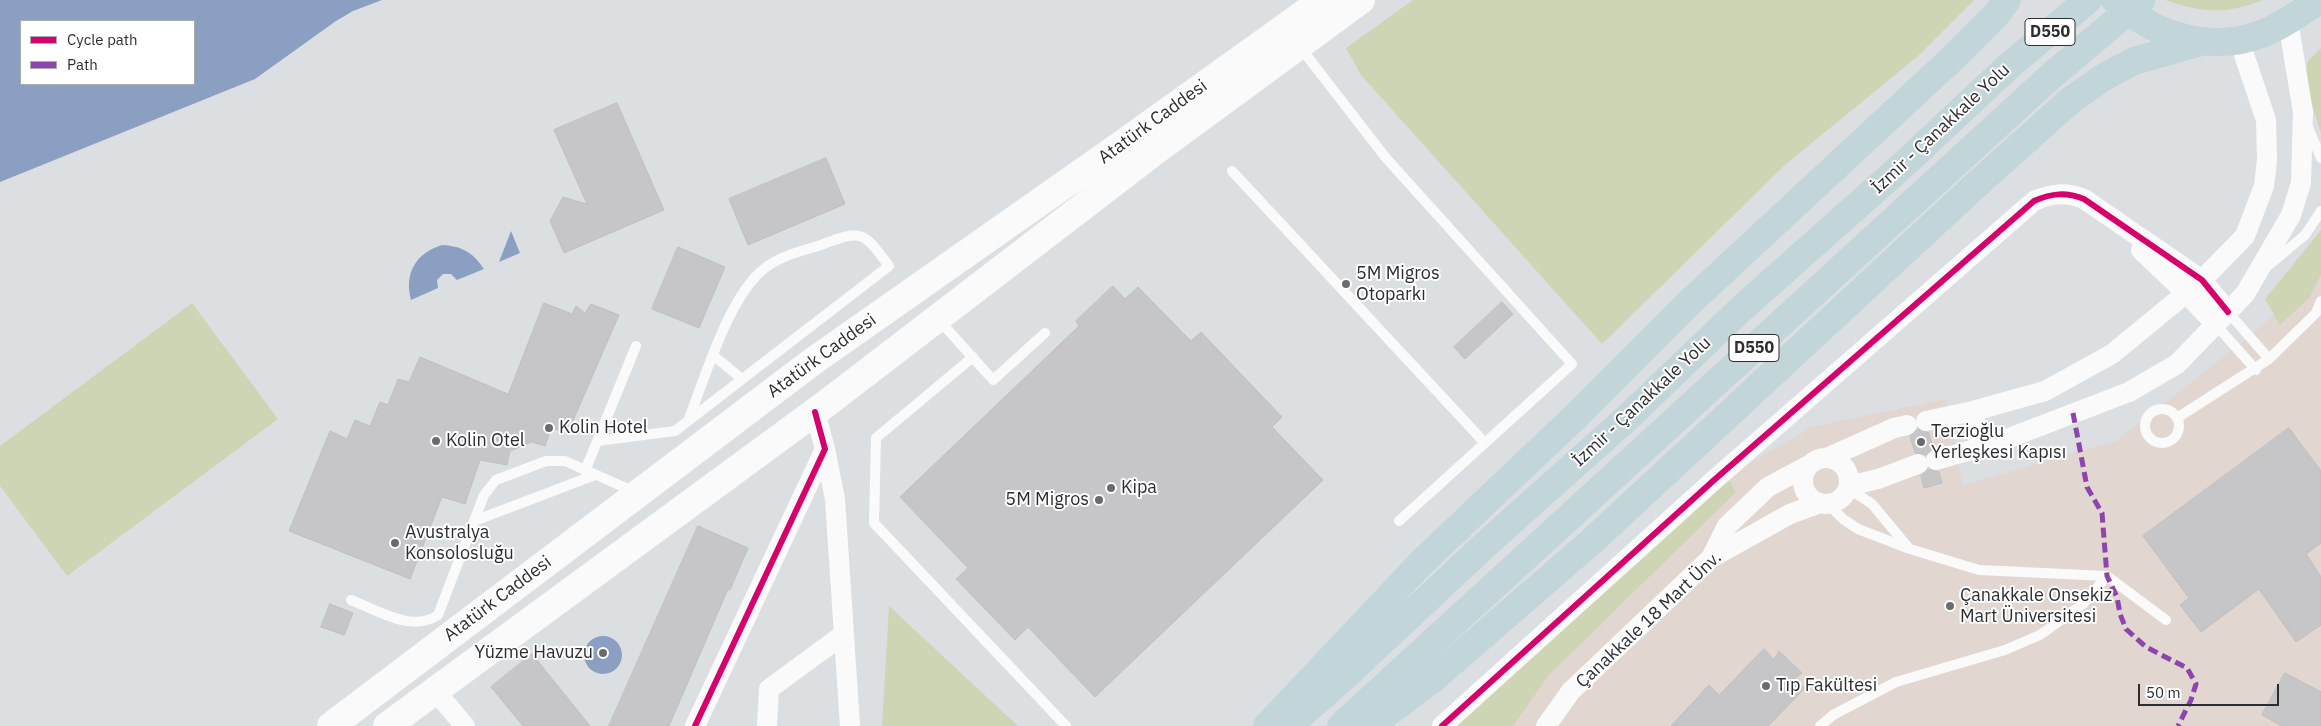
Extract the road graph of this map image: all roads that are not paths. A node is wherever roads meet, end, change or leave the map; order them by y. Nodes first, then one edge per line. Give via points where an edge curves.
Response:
1 (1323, 0) edge
2 (1361, 0) edge
3 (2007, 0) edge
4 (2088, 0) edge
5 (2116, 0) edge
6 (2141, 0) edge
7 (2319, 0) edge
8 (2288, 21) junction
9 (1292, 37) junction
10 (2239, 40) junction
11 (2201, 42) junction
12 (2303, 116) junction
13 (2321, 158) edge
14 (1232, 171) dead end
15 (2092, 204) junction
16 (2321, 211) edge
17 (2256, 275) junction
18 (2202, 280) junction
19 (2186, 293) junction
20 (2321, 302) edge
21 (938, 318) junction
22 (2222, 319) junction
23 (1045, 333) dead end
24 (636, 346) dead end
25 (714, 356) junction
26 (973, 357) junction
27 (2269, 359) junction
28 (2256, 370) junction
29 (742, 379) junction
30 (788, 380) junction
31 (1973, 411) junction
32 (815, 412) junction
33 (2177, 418) dead end
34 (688, 420) junction
35 (598, 441) junction
36 (1485, 443) junction
37 (1980, 448) junction
38 (825, 449) junction
39 (1818, 461) junction
40 (590, 473) junction
41 (1848, 487) junction
42 (638, 493) junction
43 (1824, 504) junction
44 (474, 521) junction
45 (1399, 521) dead end
46 (665, 522) junction
47 (1910, 549) junction
48 (1711, 558) junction
49 (2107, 576) junction
50 (351, 600) dead end
51 (2166, 620) dead end
52 (844, 634) junction
53 (436, 691) junction
54 (331, 726) edge
55 (387, 726) edge
56 (464, 726) edge
57 (695, 726) edge
58 (767, 726) edge
59 (850, 726) edge
60 (1066, 726) edge
61 (1267, 726) edge
62 (1288, 726) edge
63 (1341, 726) edge
64 (1370, 726) edge
65 (1442, 726) edge
66 (1546, 726) edge
67 (1820, 726) edge

1 - 9 main road, Atatürk Caddesi
2 - 9 main road, Atatürk Caddesi
3 - 61 highway via 1955,56 1690,302 1420,564
4 - 62 highway, İzmir - Çanakkale Yolu / D550 via 2011,64 1741,309 1627,418
5 - 11 highway via 2130,14 2168,34
6 - 63 highway, İzmir - Çanakkale Yolu / D550 via 2028,97
7 - 8 highway
8 - 10 highway via 2263,34
8 - 12 street
9 - 21 main road, Atatürk Caddesi via 1154,152
9 - 30 main road, Atatürk Caddesi
9 - 36 lane via 1386,158 1572,364
10 - 11 highway
10 - 18 street via 2266,120 2264,186 2245,236
11 - 64 highway via 2134,62 2104,76 2071,100 1592,541 1434,678
12 - 13 lane
12 - 17 street via 2301,184 2291,214
14 - 36 lane
15 - 18 street
15 - 19 street
15 - 65 street via 2066,194 2045,196 2034,201 1713,481
16 - 17 lane via 2305,235
17 - 22 street via 2245,294
18 - 19 street
18 - 22 street
19 - 22 street
19 - 31 street via 2112,354 2045,391
20 - 27 lane via 2316,313
21 - 26 lane
21 - 32 main road, Atatürk Caddesi
22 - 27 lane
22 - 28 lane
22 - 37 street via 2177,364 2129,392
23 - 26 lane via 993,380
24 - 35 lane
25 - 29 lane
25 - 29 lane via 742,294 765,268 849,234 871,242 889,266
25 - 34 lane
26 - 60 lane via 876,438 874,523
27 - 28 lane
28 - 33 lane
29 - 34 lane
30 - 32 main road
30 - 42 main road, Atatürk Caddesi
31 - 37 street
31 - 39 street via 1894,428
32 - 38 street
32 - 46 main road, Atatürk Caddesi
34 - 35 lane via 675,431
35 - 40 lane
36 - 45 lane
37 - 41 street
38 - 52 street via 835,499
38 - 57 street
39 - 41 street via 1835,460 1846,470
39 - 43 street via 1803,479 1803,487 1807,494
39 - 48 street via 1768,487 1727,526
40 - 42 lane
40 - 44 lane
40 - 44 lane via 566,461 546,461 496,480 484,495
41 - 43 street via 1841,499
41 - 47 lane via 1872,504
42 - 46 main road
42 - 54 main road, Atatürk Caddesi
43 - 47 lane via 1858,529
43 - 48 street, Çanakkale 18 Mart Ünv. via 1790,514
44 - 50 lane via 438,615 434,618 421,622 406,621
46 - 53 main road, Atatürk Caddesi
47 - 49 lane via 1979,570
48 - 66 street, Çanakkale 18 Mart Ünv. via 1571,691
49 - 51 lane
49 - 67 lane via 2083,604 2040,635 2005,650 1896,682 1833,715
52 - 58 street via 770,689
52 - 59 street
53 - 55 main road, Atatürk Caddesi
53 - 56 street

